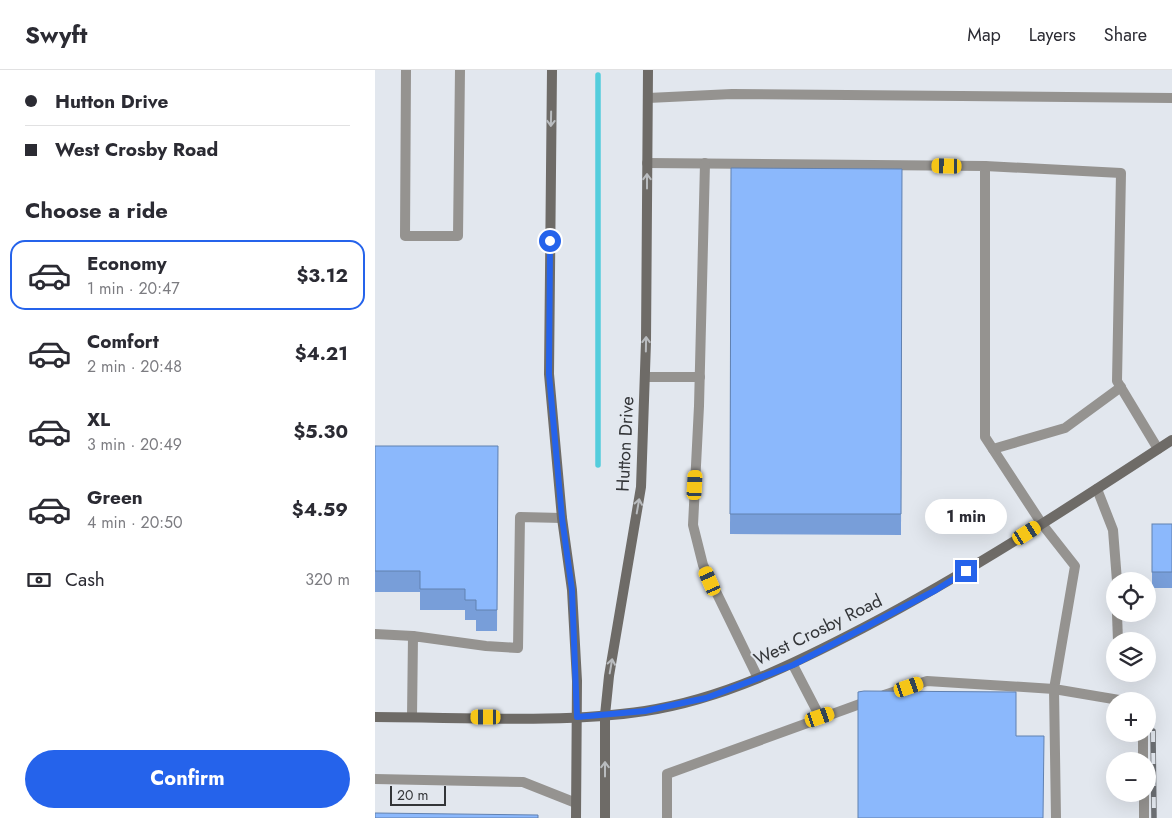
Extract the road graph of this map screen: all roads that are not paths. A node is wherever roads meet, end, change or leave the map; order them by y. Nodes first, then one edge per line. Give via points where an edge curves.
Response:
1 (406, 70) edge
2 (460, 70) edge
3 (552, 70) edge
4 (648, 70) edge
5 (648, 98) junction
6 (1172, 98) edge
7 (647, 162) junction
8 (705, 163) junction
9 (985, 166) junction
10 (645, 377) junction
11 (700, 377) junction
12 (1121, 387) junction
13 (1172, 440) edge
14 (993, 449) junction
15 (1158, 449) junction
16 (1097, 489) junction
17 (562, 518) junction
18 (1042, 524) junction
19 (1116, 572) edge
20 (375, 634) edge
21 (413, 636) junction
22 (793, 665) junction
23 (758, 678) junction
24 (1055, 690) junction
25 (1106, 698) edge
26 (605, 715) junction
27 (375, 717) edge
28 (412, 717) junction
29 (577, 717) junction
30 (820, 717) junction
31 (375, 779) edge
32 (1144, 802) edge
33 (576, 803) junction
34 (576, 818) edge
35 (605, 818) edge
36 (667, 818) edge
37 (1056, 818) edge
38 (1144, 818) edge

1 - 2 lane via 405,236 458,236
3 -> 17 street via 549,374
4 - 5 street, Hutton Drive
5 - 6 lane via 731,94
5 - 7 street, Hutton Drive
7 - 8 lane
10 -> 7 street, Hutton Drive
8 - 9 lane
8 - 11 lane
9 - 12 lane via 1121,173 1117,380
9 - 14 lane via 985,437
10 - 11 lane
26 -> 10 street, Hutton Drive via 641,488
11 - 23 lane via 693,525 703,565
12 - 14 lane via 1065,428
12 - 15 lane
13 - 15 street, West Crosby Road
14 - 18 lane
15 - 16 street, West Crosby Road
16 - 18 street, West Crosby Road
16 - 19 lane via 1113,530
17 - 21 lane via 520,517 518,648
17 - 29 street via 572,590
18 - 22 street, West Crosby Road via 936,590
18 - 24 lane via 1075,566
20 - 21 lane
21 - 28 lane
22 - 23 street, West Crosby Road
22 - 30 lane
23 - 26 street, West Crosby Road via 706,698 645,711
24 - 25 lane
24 - 30 lane via 927,681
24 - 37 lane
26 - 29 street, West Crosby Road
35 -> 26 street, Hutton Drive
27 - 28 street, West Crosby Road
28 - 29 street, West Crosby Road
29 - 33 street
30 - 36 lane via 667,774
31 - 33 lane via 523,782
32 - 38 lane
33 - 34 street

